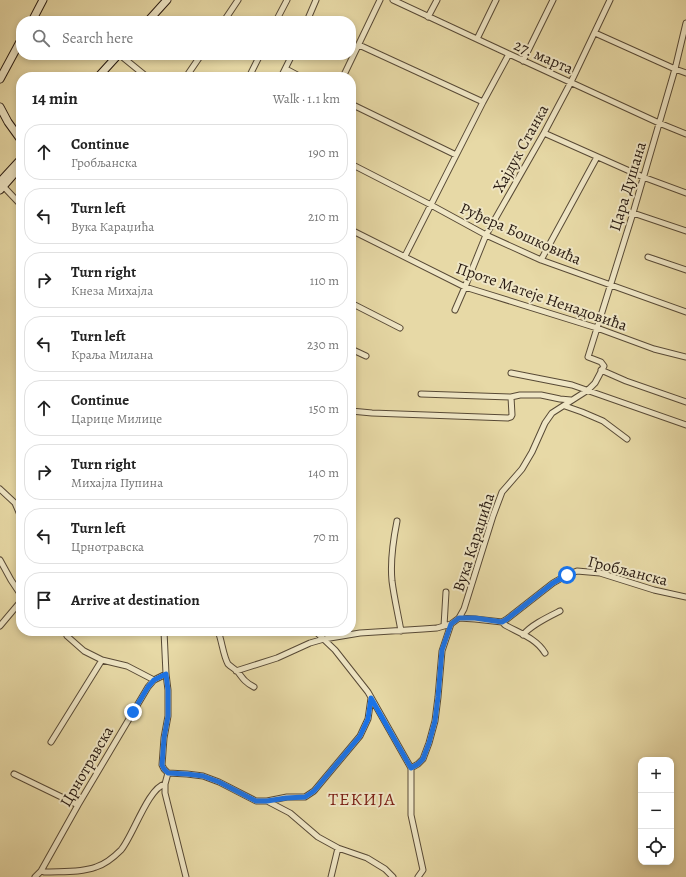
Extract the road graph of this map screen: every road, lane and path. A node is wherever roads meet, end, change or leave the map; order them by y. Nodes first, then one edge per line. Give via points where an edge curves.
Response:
1 (43, 0) edge
2 (167, 0) edge
3 (238, 0) edge
4 (287, 0) edge
5 (316, 0) edge
6 (380, 0) edge
7 (393, 0) edge
8 (436, 0) edge
9 (496, 0) edge
10 (553, 0) edge
11 (610, 0) edge
12 (35, 16) edge
13 (153, 16) edge
14 (227, 16) edge
15 (279, 16) edge
16 (309, 16) edge
17 (428, 17) junction
18 (686, 23) edge
19 (595, 32) junction
20 (477, 40) junction
21 (359, 45) junction
22 (16, 49) edge
23 (356, 51) edge
24 (509, 54) junction
25 (114, 60) edge
26 (125, 60) edge
27 (198, 60) edge
28 (258, 60) edge
29 (290, 60) edge
30 (352, 60) edge
31 (523, 61) junction
32 (286, 69) junction
33 (675, 69) junction
34 (103, 72) edge
35 (141, 72) edge
36 (189, 72) edge
37 (252, 72) edge
38 (284, 72) edge
39 (291, 72) edge
40 (346, 72) edge
41 (686, 74) edge
42 (0, 79) edge
43 (571, 82) junction
44 (483, 102) junction
45 (356, 106) edge
46 (0, 107) edge
47 (659, 124) junction
48 (16, 133) edge
49 (544, 133) junction
50 (686, 134) edge
51 (456, 155) junction
52 (597, 157) junction
53 (16, 166) edge
54 (356, 167) edge
55 (16, 171) edge
56 (643, 177) junction
57 (1, 186) edge
58 (686, 193) edge
59 (16, 200) edge
60 (431, 205) junction
61 (633, 213) junction
62 (686, 231) edge
63 (356, 232) edge
64 (486, 235) junction
65 (405, 256) junction
66 (648, 257) dead end
67 (541, 260) junction
68 (686, 270) edge
69 (611, 285) junction
70 (465, 287) junction
71 (356, 306) edge
72 (455, 310) dead end
73 (686, 312) edge
74 (400, 328) dead end
75 (597, 328) junction
76 (356, 351) edge
77 (366, 356) dead end
78 (686, 357) edge
79 (601, 370) junction
80 (511, 373) dead end
81 (588, 390) junction
82 (421, 394) dead end
83 (512, 397) junction
84 (571, 400) junction
85 (686, 402) edge
86 (565, 406) junction
87 (356, 411) edge
88 (686, 425) edge
89 (627, 439) dead end
90 (0, 489) edge
91 (16, 505) edge
92 (397, 521) dead end
93 (0, 560) edge
94 (16, 588) edge
95 (446, 592) dead end
96 (686, 597) edge
97 (16, 607) edge
98 (560, 611) dead end
99 (459, 618) junction
100 (502, 622) junction
101 (451, 624) junction
102 (0, 626) edge
103 (444, 626) junction
104 (400, 631) junction
105 (356, 634) edge
106 (523, 635) junction
107 (67, 636) edge
108 (164, 636) edge
109 (219, 636) edge
110 (321, 636) edge
111 (342, 636) edge
112 (324, 639) junction
113 (545, 653) dead end
114 (102, 660) junction
115 (236, 671) junction
116 (166, 674) junction
117 (154, 680) junction
118 (254, 687) dead end
119 (371, 698) junction
120 (51, 742) dead end
121 (411, 768) junction
122 (168, 773) junction
123 (14, 774) dead end
124 (165, 784) junction
125 (267, 801) junction
126 (78, 805) junction
127 (338, 848) junction
128 (41, 871) junction
129 (35, 877) edge
130 (186, 877) edge
131 (331, 877) edge
132 (392, 877) edge
133 (418, 877) edge

1 - 12 main road
2 - 13 main road
3 - 14 street
4 - 15 street
5 - 16 street
6 - 21 street
7 - 17 street, 27. марта
8 - 17 street
9 - 20 street
10 - 31 street
11 - 19 street, Хајдук Станка
17 - 20 street, 27. марта
18 - 33 street, Цара Душана
19 - 33 street
19 - 43 street, Хајдук Станка
20 - 24 street, 27. марта
21 - 23 street
21 - 44 street
22 - 42 main road
24 - 31 street, 27. марта
24 - 44 street
25 - 34 main road
26 - 35 street
27 - 36 street
28 - 37 street
29 - 32 street
30 - 40 street
31 - 43 street, 27. марта
32 - 38 street
32 - 39 street
33 - 41 street
33 - 47 street, Цара Душана
43 - 47 street, 27. марта
43 - 49 street, Хајдук Станка
44 - 51 street
45 - 51 street
46 - 48 main road
47 - 50 street, 27. марта
47 - 56 street, Цара Душана
49 - 52 street
49 - 64 street, Хајдук Станка
51 - 60 street
52 - 56 street
52 - 67 street
53 - 57 main road
54 - 60 street, Руђера Бошковића
55 - 57 main road
56 - 58 street
56 - 61 street, Цара Душана
57 - 59 street
60 - 64 street, Руђера Бошковића
60 - 65 street
61 - 62 street
61 - 69 street, Цара Душана
63 - 65 street, Проте Матеје Ненадовића
64 - 67 street, Руђера Бошковића
64 - 70 street, Хајдук Станка
65 - 70 street, Проте Матеје Ненадовића
66 - 68 street
67 - 69 street, Руђера Бошковића
69 - 73 street, Руђера Бошковића
69 - 75 street, Цара Душана
70 - 72 street, Хајдук Станка
70 - 75 street, Проте Матеје Ненадовића
71 - 74 street
75 - 78 street, Проте Матеје Ненадовића via 654,349
75 - 79 street, Цара Душана via 588,357 601,362
76 - 77 street
79 - 81 street, Вука Караџића via 595,383
79 - 85 street
80 - 81 street via 572,384
81 - 84 street, Вука Караџића
81 - 88 street
82 - 83 street
83 - 84 street via 541,395
83 - 87 street via 511,418
84 - 86 street, Вука Караџића
86 - 89 street via 603,421
86 - 99 street, Вука Караџића via 552,413 522,469 502,492
90 - 91 street
92 - 104 street via 392,574
93 - 94 street
95 - 103 street
96 - 100 street, Гробљанска via 600,573 578,571 553,583
97 - 102 street
98 - 106 street
99 - 100 street
99 - 101 street
100 - 106 street
101 - 103 street
101 - 121 street via 442,650 435,721 429,743 423,759
103 - 104 street
104 - 105 street
106 - 113 street via 534,641
107 - 114 street via 84,651
108 - 116 street
109 - 115 street via 225,658
110 - 112 street
111 - 112 street
112 - 115 street
112 - 119 street
114 - 117 street via 127,666
114 - 120 street
115 - 118 street via 246,683
116 - 117 street, Црнотравска
116 - 122 street via 168,716 162,765
117 - 126 street, Црнотравска
119 - 121 street
119 - 125 street via 368,719 360,736 314,791 305,797
121 - 133 street via 411,815 423,870
122 - 124 street
122 - 125 street via 203,776 256,801
123 - 126 street
124 - 128 street via 161,785 148,800 129,838 109,861 95,868 80,871
124 - 130 street
125 - 127 street via 290,813 318,838
126 - 128 street, Црнотравска
127 - 131 street
127 - 132 street via 367,858 385,869
128 - 129 street, Црнотравска

